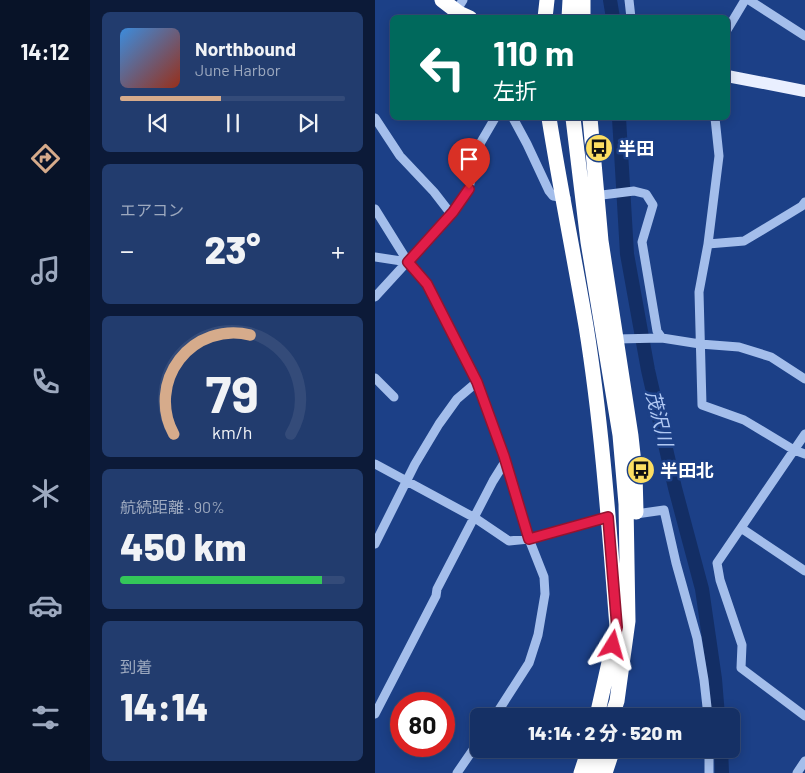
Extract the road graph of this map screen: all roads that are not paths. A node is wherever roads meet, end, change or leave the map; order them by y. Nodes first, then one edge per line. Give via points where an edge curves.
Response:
1 (442, 0) edge
2 (547, 0) edge
3 (570, 0) edge
4 (583, 0) edge
5 (629, 0) edge
6 (745, 0) edge
7 (749, 0) edge
8 (459, 5) edge
9 (467, 15) edge
10 (545, 15) edge
11 (569, 15) edge
12 (583, 15) edge
13 (631, 15) edge
14 (730, 25) edge
15 (805, 36) edge
16 (730, 77) edge
17 (805, 91) edge
18 (375, 118) edge
19 (494, 120) edge
20 (514, 120) edge
21 (549, 120) edge
22 (573, 120) edge
23 (590, 120) edge
24 (715, 120) edge
25 (597, 195) junction
26 (564, 198) junction
27 (805, 202) edge
28 (375, 208) edge
29 (451, 214) junction
30 (708, 244) junction
31 (375, 258) edge
32 (408, 262) junction
33 (375, 297) edge
34 (663, 338) junction
35 (616, 339) junction
36 (700, 344) junction
37 (375, 378) edge
38 (805, 379) edge
39 (477, 382) junction
40 (394, 397) dead end
41 (805, 434) edge
42 (794, 450) junction
43 (805, 454) edge
44 (375, 464) edge
45 (507, 464) junction
46 (407, 480) junction
47 (636, 514) junction
48 (608, 517) junction
49 (475, 518) junction
50 (741, 528) junction
51 (529, 539) junction
52 (375, 544) edge
53 (805, 571) edge
54 (623, 624) junction
55 (626, 641) junction
56 (500, 708) edge
57 (599, 708) edge
58 (615, 708) edge
59 (625, 708) edge
60 (707, 708) edge
61 (375, 714) edge
62 (805, 716) edge
63 (470, 754) edge
64 (586, 758) edge
65 (599, 758) edge
66 (610, 758) edge
67 (709, 758) edge
68 (805, 761) edge
69 (457, 773) edge
70 (581, 773) edge
71 (594, 773) edge
72 (605, 773) edge
73 (709, 773) edge
74 (797, 773) edge

1 - 8 highway
2 - 10 highway
3 - 11 highway
4 - 12 highway
5 - 13 street
6 - 14 street
7 - 15 street
8 - 9 highway
16 - 17 main road
18 - 29 street via 400,156
19 - 29 street via 474,161 469,189
20 - 26 street via 549,191 553,196
21 - 26 highway
22 - 54 highway via 581,201 594,280
23 - 25 highway
24 - 30 street via 719,156
25 - 34 street via 634,191 646,194 653,205 642,242 657,331
25 - 35 highway
26 - 48 highway via 586,327
27 - 30 street via 744,240
28 - 32 street
29 - 32 street
30 - 36 street via 699,292
31 - 32 street
32 - 33 street
32 - 39 street via 427,284
34 - 35 street
34 - 36 street
35 - 47 highway via 631,436
36 - 38 street via 739,347 771,357
36 - 42 street via 703,405 743,420
37 - 40 street
39 - 45 street
39 - 46 street via 457,399 439,424
41 - 42 street
42 - 43 street
42 - 50 street
44 - 46 street
45 - 49 street via 493,481
45 - 51 street
46 - 49 street
46 - 52 street
47 - 54 highway via 635,567
47 - 60 street via 664,510 697,638
48 - 51 street
48 - 54 highway
49 - 51 street via 509,541
49 - 61 street
50 - 53 street
50 - 62 street via 717,563 742,645 741,668
51 - 56 street via 543,578 545,594 538,635 529,663
54 - 55 highway
54 - 57 highway
55 - 58 highway
55 - 59 highway
63 - 69 street
64 - 70 highway
65 - 71 highway
66 - 72 highway
67 - 73 street
68 - 74 street

